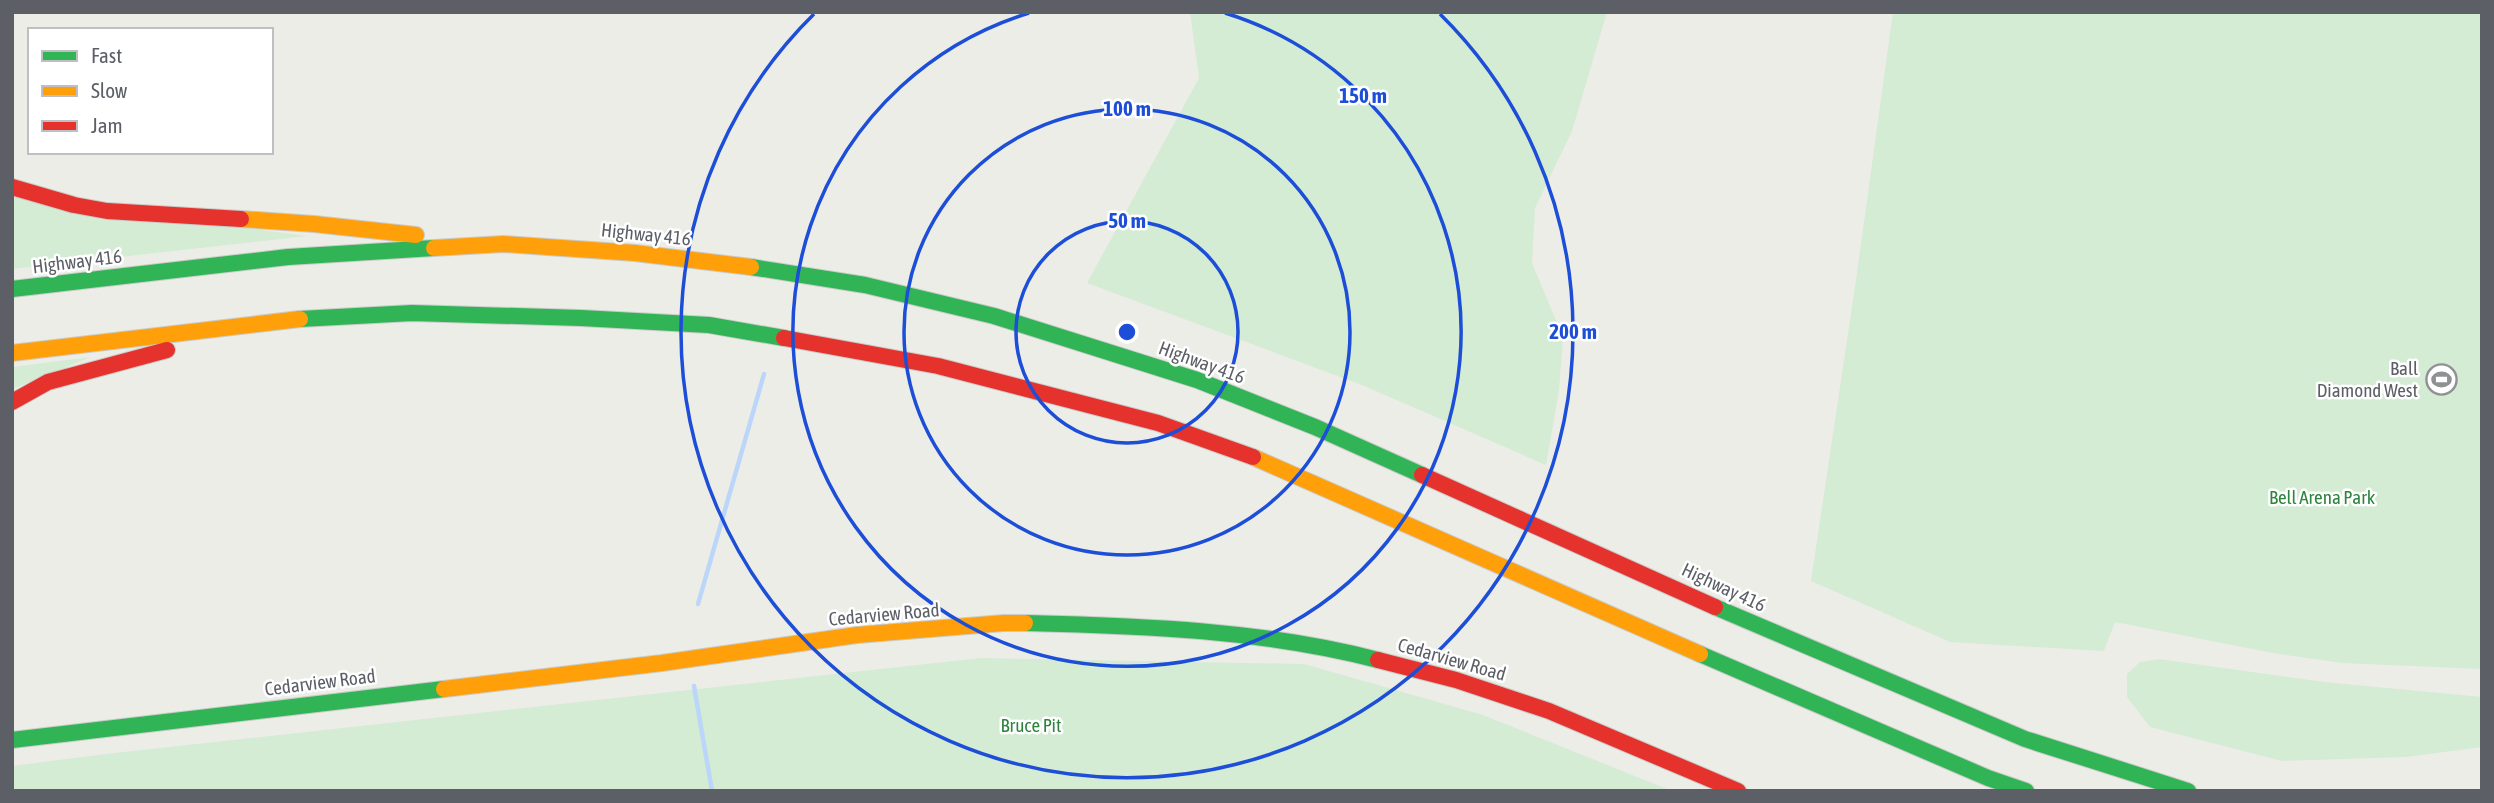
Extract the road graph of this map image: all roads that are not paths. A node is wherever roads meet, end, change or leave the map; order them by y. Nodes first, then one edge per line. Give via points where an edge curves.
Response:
1 (12, 187) edge
2 (503, 244) junction
3 (12, 289) edge
4 (283, 320) junction
5 (12, 353) edge
6 (12, 402) edge
7 (12, 740) edge
8 (1738, 791) edge
9 (2026, 791) edge
10 (2188, 791) edge

1 - 2 main road via 107,211 314,224
2 - 3 main road, Highway 416 via 288,257
2 - 10 main road, Highway 416 via 635,253 865,285 994,316 1173,373 1315,427 1760,627 2001,729
4 - 5 main road
4 - 6 main road via 48,382
4 - 9 main road via 412,313 709,325 938,366 1158,424 1275,465 1813,704
7 - 8 main road, Cedarview Road via 649,665 857,635 1004,623 1100,625 1178,628 1286,641 1456,680 1549,711

